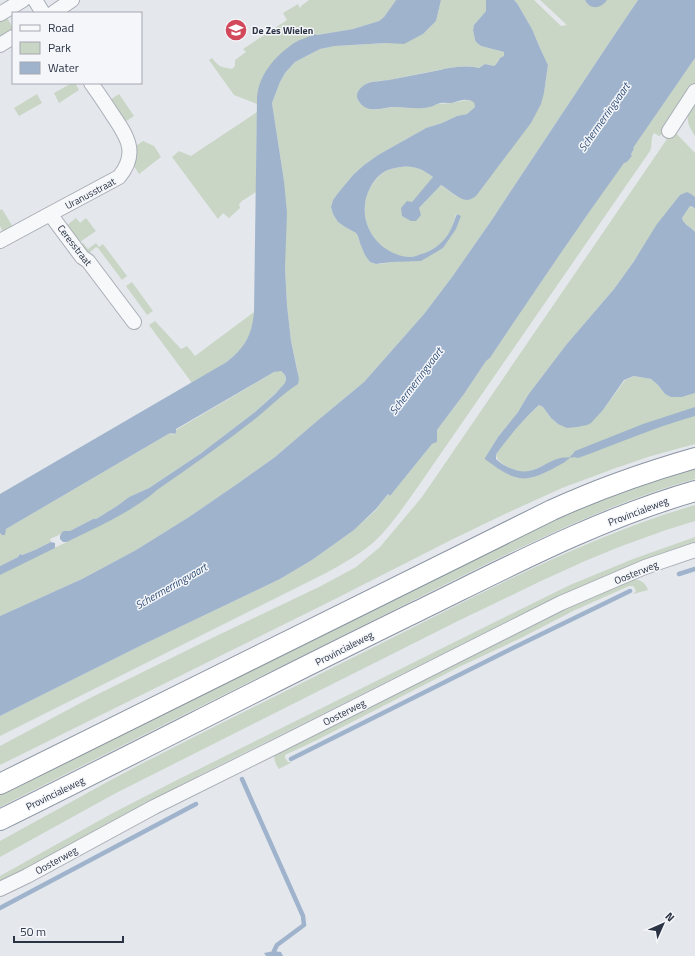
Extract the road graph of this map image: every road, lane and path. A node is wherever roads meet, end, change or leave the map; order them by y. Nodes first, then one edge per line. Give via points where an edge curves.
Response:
1 (23, 0) edge
2 (34, 0) edge
3 (72, 0) edge
4 (42, 12) edge
5 (54, 12) edge
6 (0, 14) edge
7 (12, 38) edge
8 (0, 45) edge
9 (92, 84) edge
10 (695, 91) edge
11 (669, 131) dead end
12 (50, 214) junction
13 (0, 241) edge
14 (134, 322) dead end
15 (695, 458) edge
16 (695, 491) edge
17 (695, 550) edge
18 (0, 784) edge
19 (0, 820) edge
20 (0, 889) edge

1 - 6 street
2 - 4 street
3 - 5 street
7 - 8 street
9 - 12 street, Uranusstraat via 128,142 130,151 126,169 119,177
10 - 11 street
12 - 13 street
12 - 14 street, Ceresstraat
15 - 18 highway via 586,495 552,510
16 - 19 highway, Provincialeweg via 598,526 530,556
17 - 20 street, Oosterweg via 645,567 561,603 154,807

